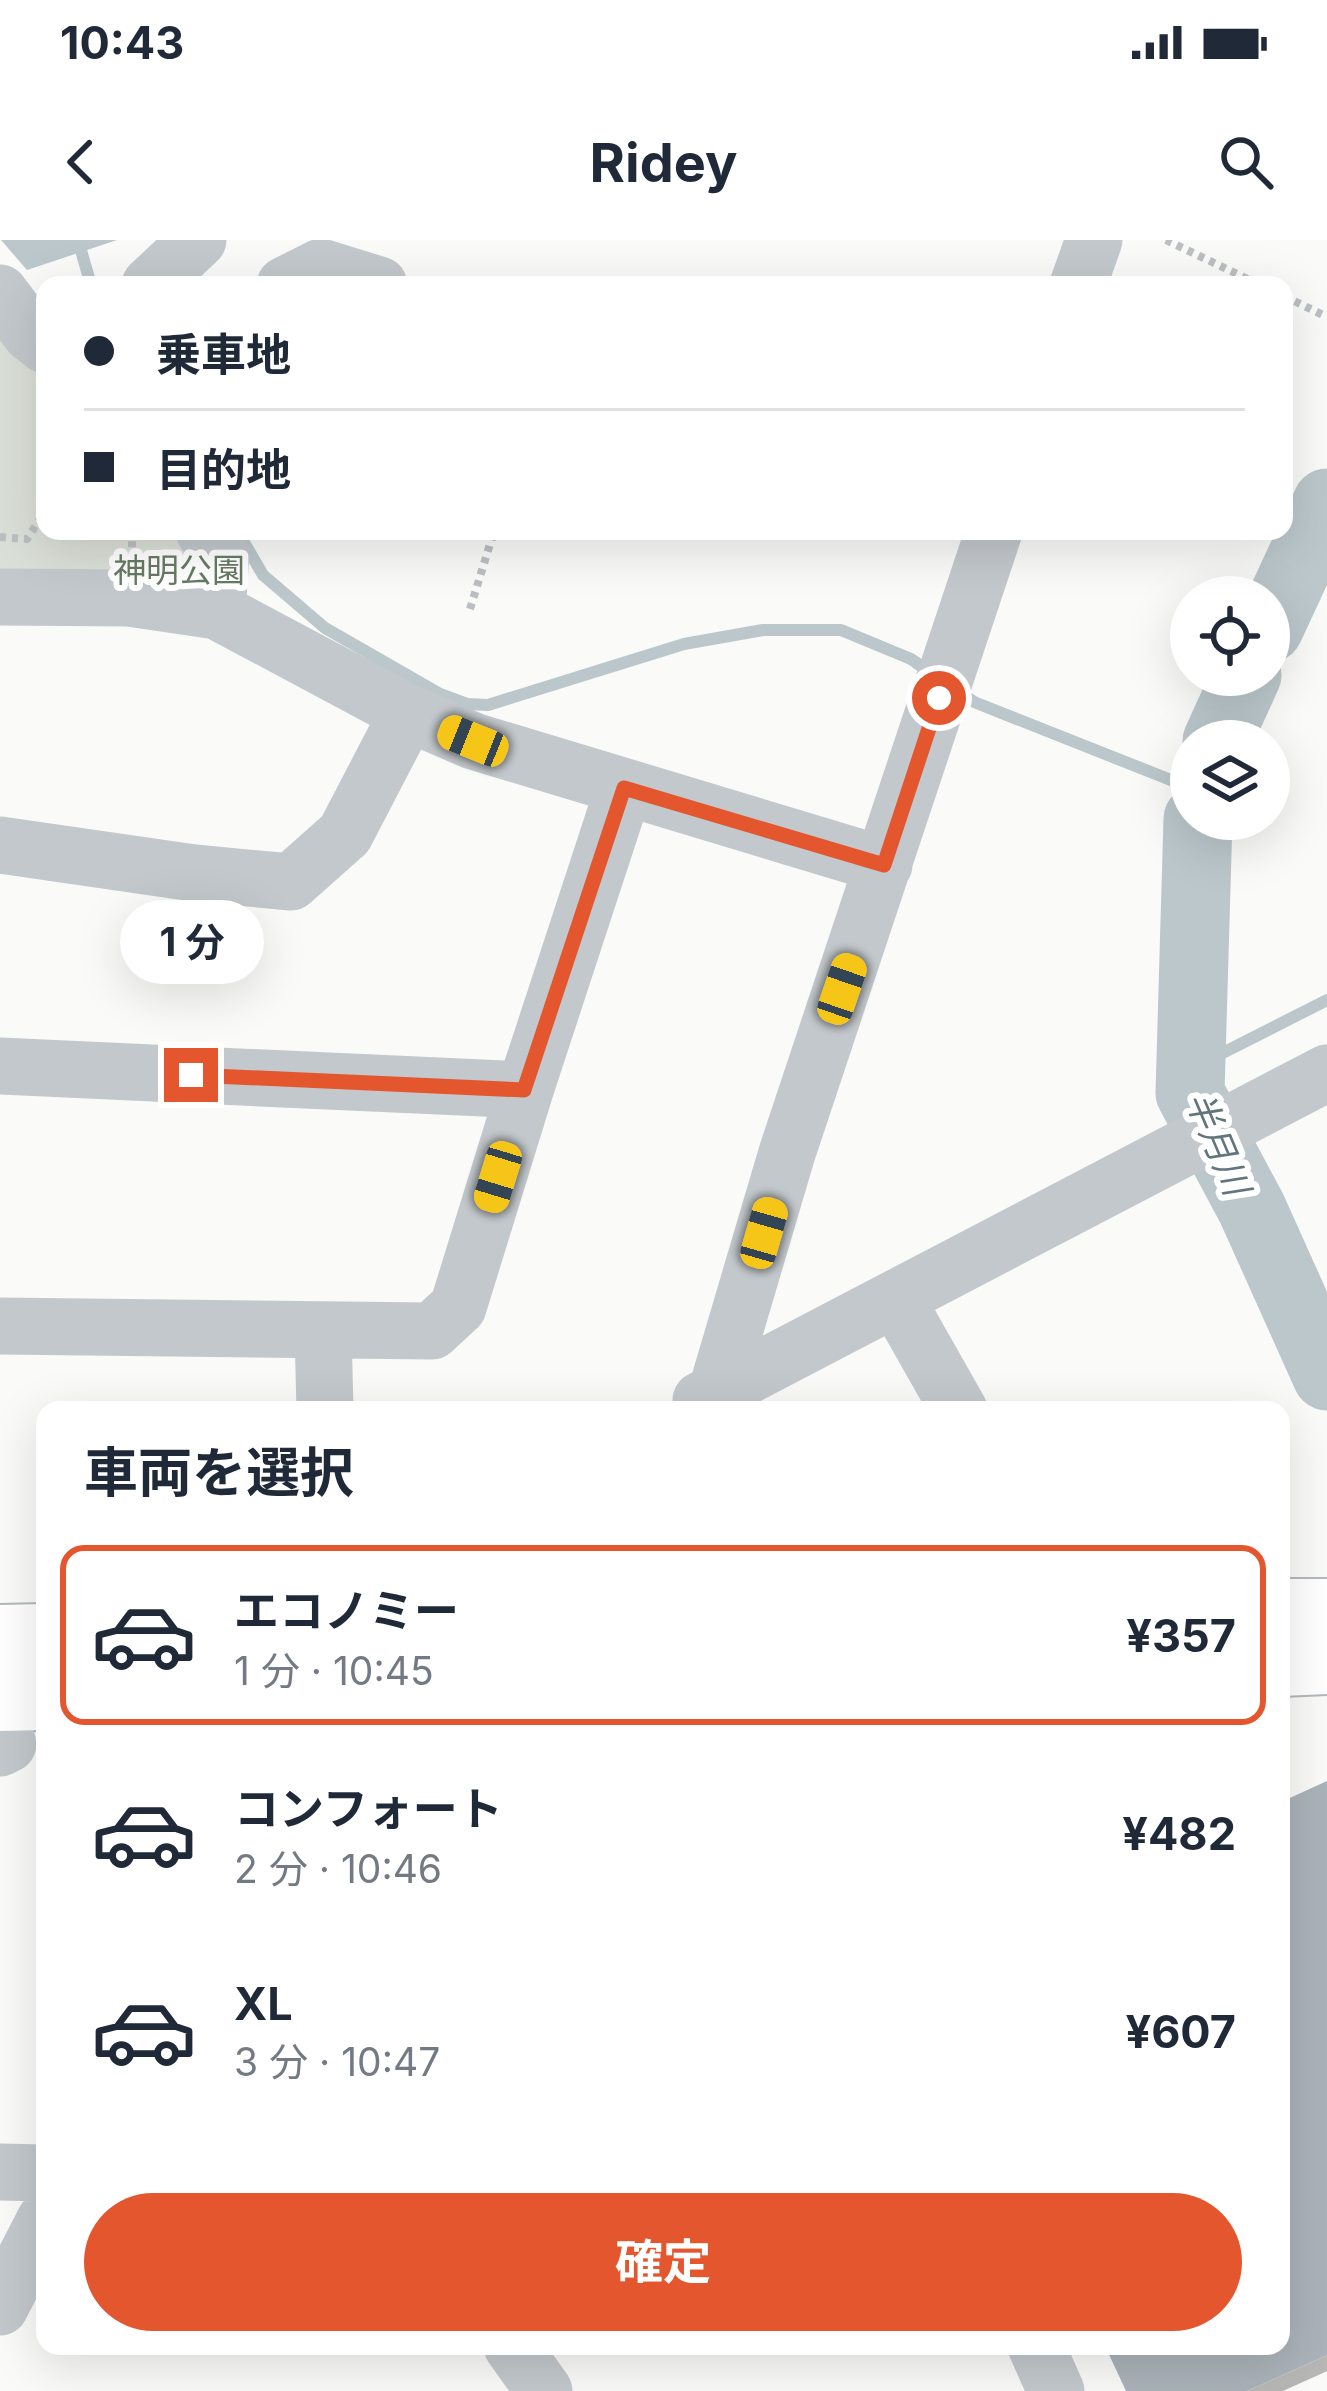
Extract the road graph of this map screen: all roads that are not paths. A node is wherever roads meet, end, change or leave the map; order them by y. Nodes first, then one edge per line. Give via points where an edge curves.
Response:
1 (198, 240) edge
2 (1094, 240) edge
3 (160, 276) edge
4 (303, 276) edge
5 (350, 276) edge
6 (1081, 276) edge
7 (0, 292) edge
8 (36, 337) edge
9 (210, 540) edge
10 (991, 540) edge
11 (0, 597) edge
12 (217, 611) junction
13 (408, 713) junction
14 (624, 788) junction
15 (0, 845) edge
16 (884, 865) junction
17 (0, 1066) edge
18 (1327, 1073) edge
19 (524, 1090) junction
20 (896, 1299) junction
21 (0, 1326) edge
22 (322, 1330) junction
23 (325, 1401) edge
24 (705, 1401) edge
25 (709, 1401) edge
26 (953, 1401) edge
27 (1290, 1612) edge
28 (1327, 1612) edge
29 (36, 1637) edge
30 (0, 1638) edge
31 (1327, 1661) edge
32 (1290, 1663) edge
33 (0, 2172) edge
34 (36, 2173) edge
35 (36, 2237) edge
36 (0, 2307) edge
37 (518, 2355) edge
38 (1040, 2355) edge
39 (544, 2391) edge
40 (1057, 2391) edge

1 - 3 street
2 - 6 street
4 - 5 street via 321,267
7 - 8 street
9 - 12 street via 221,555
10 - 16 street
11 - 12 street via 129,598
12 - 13 street
13 - 14 street
13 - 15 street via 346,834 291,881
14 - 16 street
14 - 19 street
16 - 24 street
17 - 19 street
18 - 20 street
19 - 22 street via 458,1307 432,1331
20 - 25 street
20 - 26 street
21 - 22 street
22 - 23 street
27 - 28 highway
29 - 30 highway
31 - 32 highway
33 - 34 street
35 - 36 street
37 - 39 street
38 - 40 street

